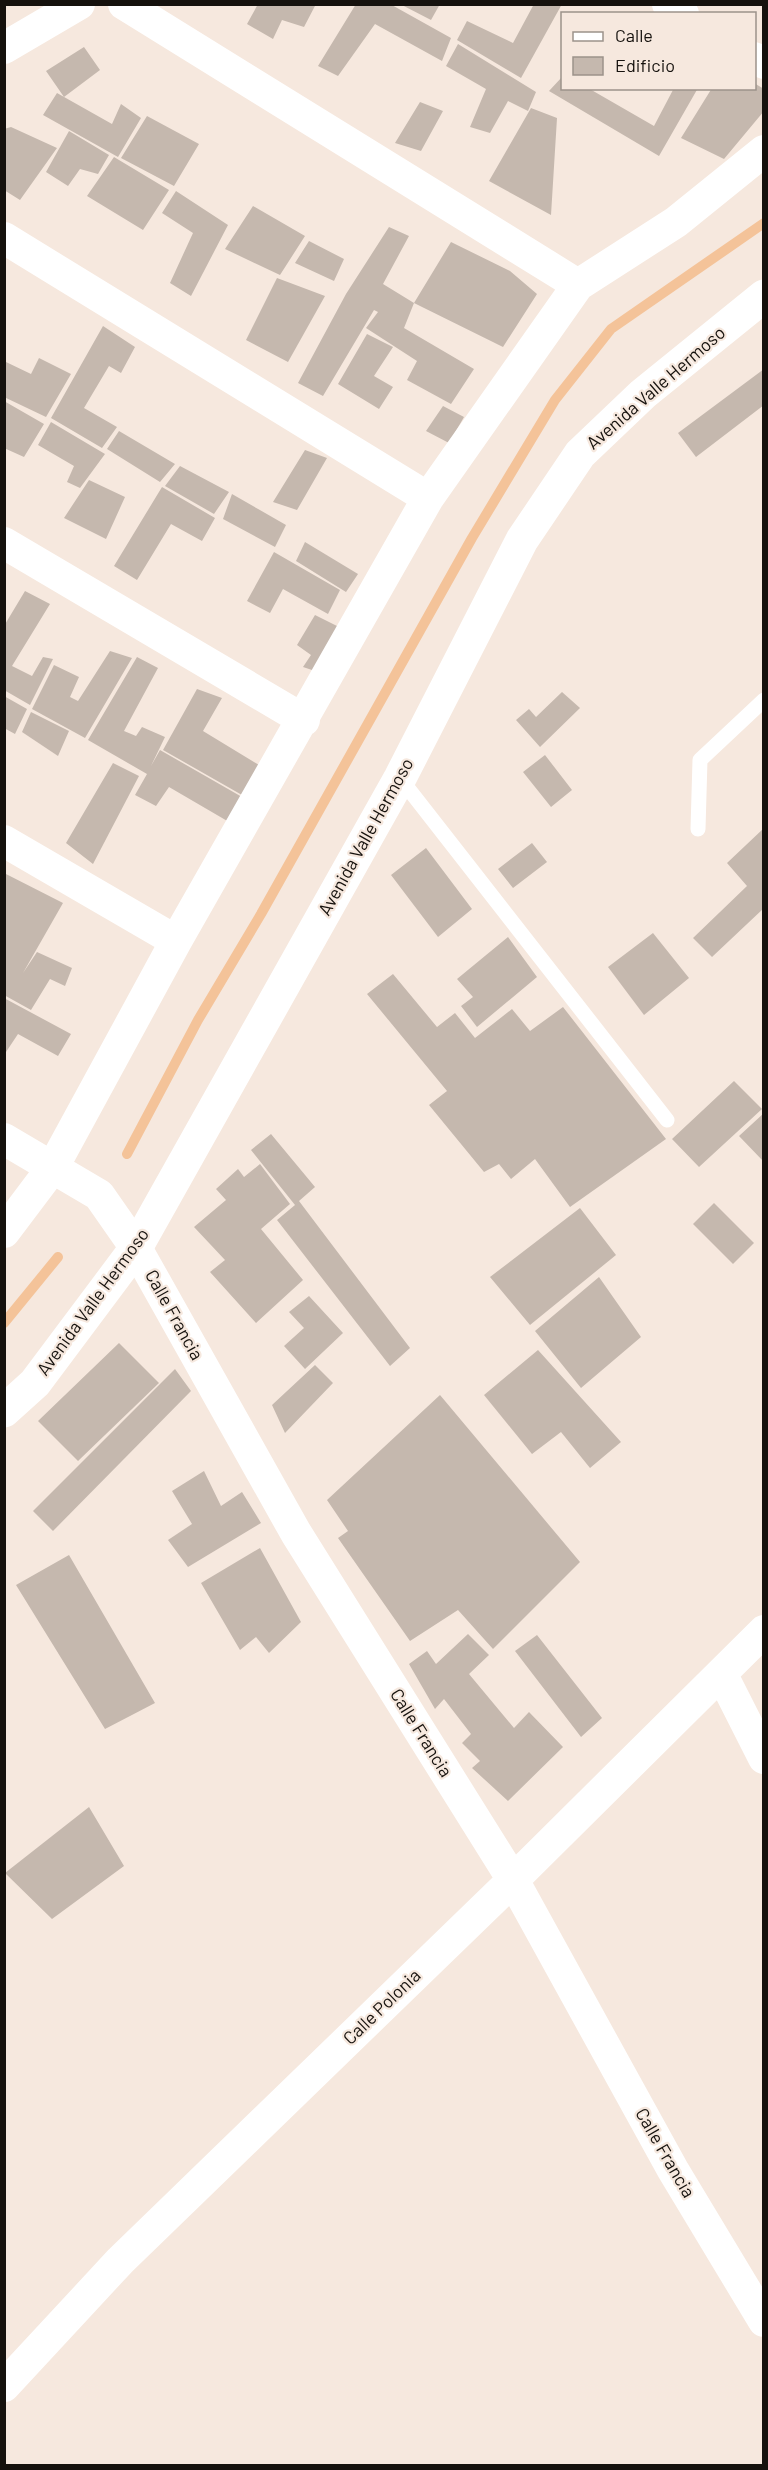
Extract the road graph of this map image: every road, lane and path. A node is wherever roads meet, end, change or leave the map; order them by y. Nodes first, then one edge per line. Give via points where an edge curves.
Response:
1 (79, 4) edge
2 (124, 4) edge
3 (38, 16) edge
4 (4, 48) edge
5 (764, 151) edge
6 (4, 238) edge
7 (578, 285) junction
8 (764, 296) edge
9 (428, 498) junction
10 (4, 543) edge
11 (764, 700) edge
12 (304, 720) junction
13 (400, 778) junction
14 (698, 829) dead end
15 (4, 841) edge
16 (176, 941) junction
17 (668, 1120) dead end
18 (4, 1139) edge
19 (53, 1167) junction
20 (4, 1232) edge
21 (136, 1248) junction
22 (4, 1411) edge
23 (764, 1631) edge
24 (722, 1675) junction
25 (764, 1758) edge
26 (513, 1880) junction
27 (764, 2321) edge
28 (4, 2386) edge

1 - 3 street
2 - 7 street
3 - 4 street
5 - 7 street via 676,222
6 - 9 street
7 - 9 street
8 - 13 street, Avenida Valle Hermoso via 643,394 580,454 522,540
9 - 12 street
10 - 12 street
11 - 14 lane via 700,760
12 - 16 street
13 - 17 lane
13 - 21 street, Avenida Valle Hermoso
15 - 16 street
16 - 19 street
18 - 19 street, Calle Francia
19 - 20 street
19 - 21 street, Calle Francia via 99,1195
21 - 22 street, Avenida Valle Hermoso via 35,1383
21 - 26 street, Calle Francia via 296,1533
23 - 24 street, Calle Polonia
24 - 25 street
24 - 26 street, Calle Polonia
26 - 27 street, Calle Francia via 674,2170
26 - 28 street, Calle Polonia via 120,2261

